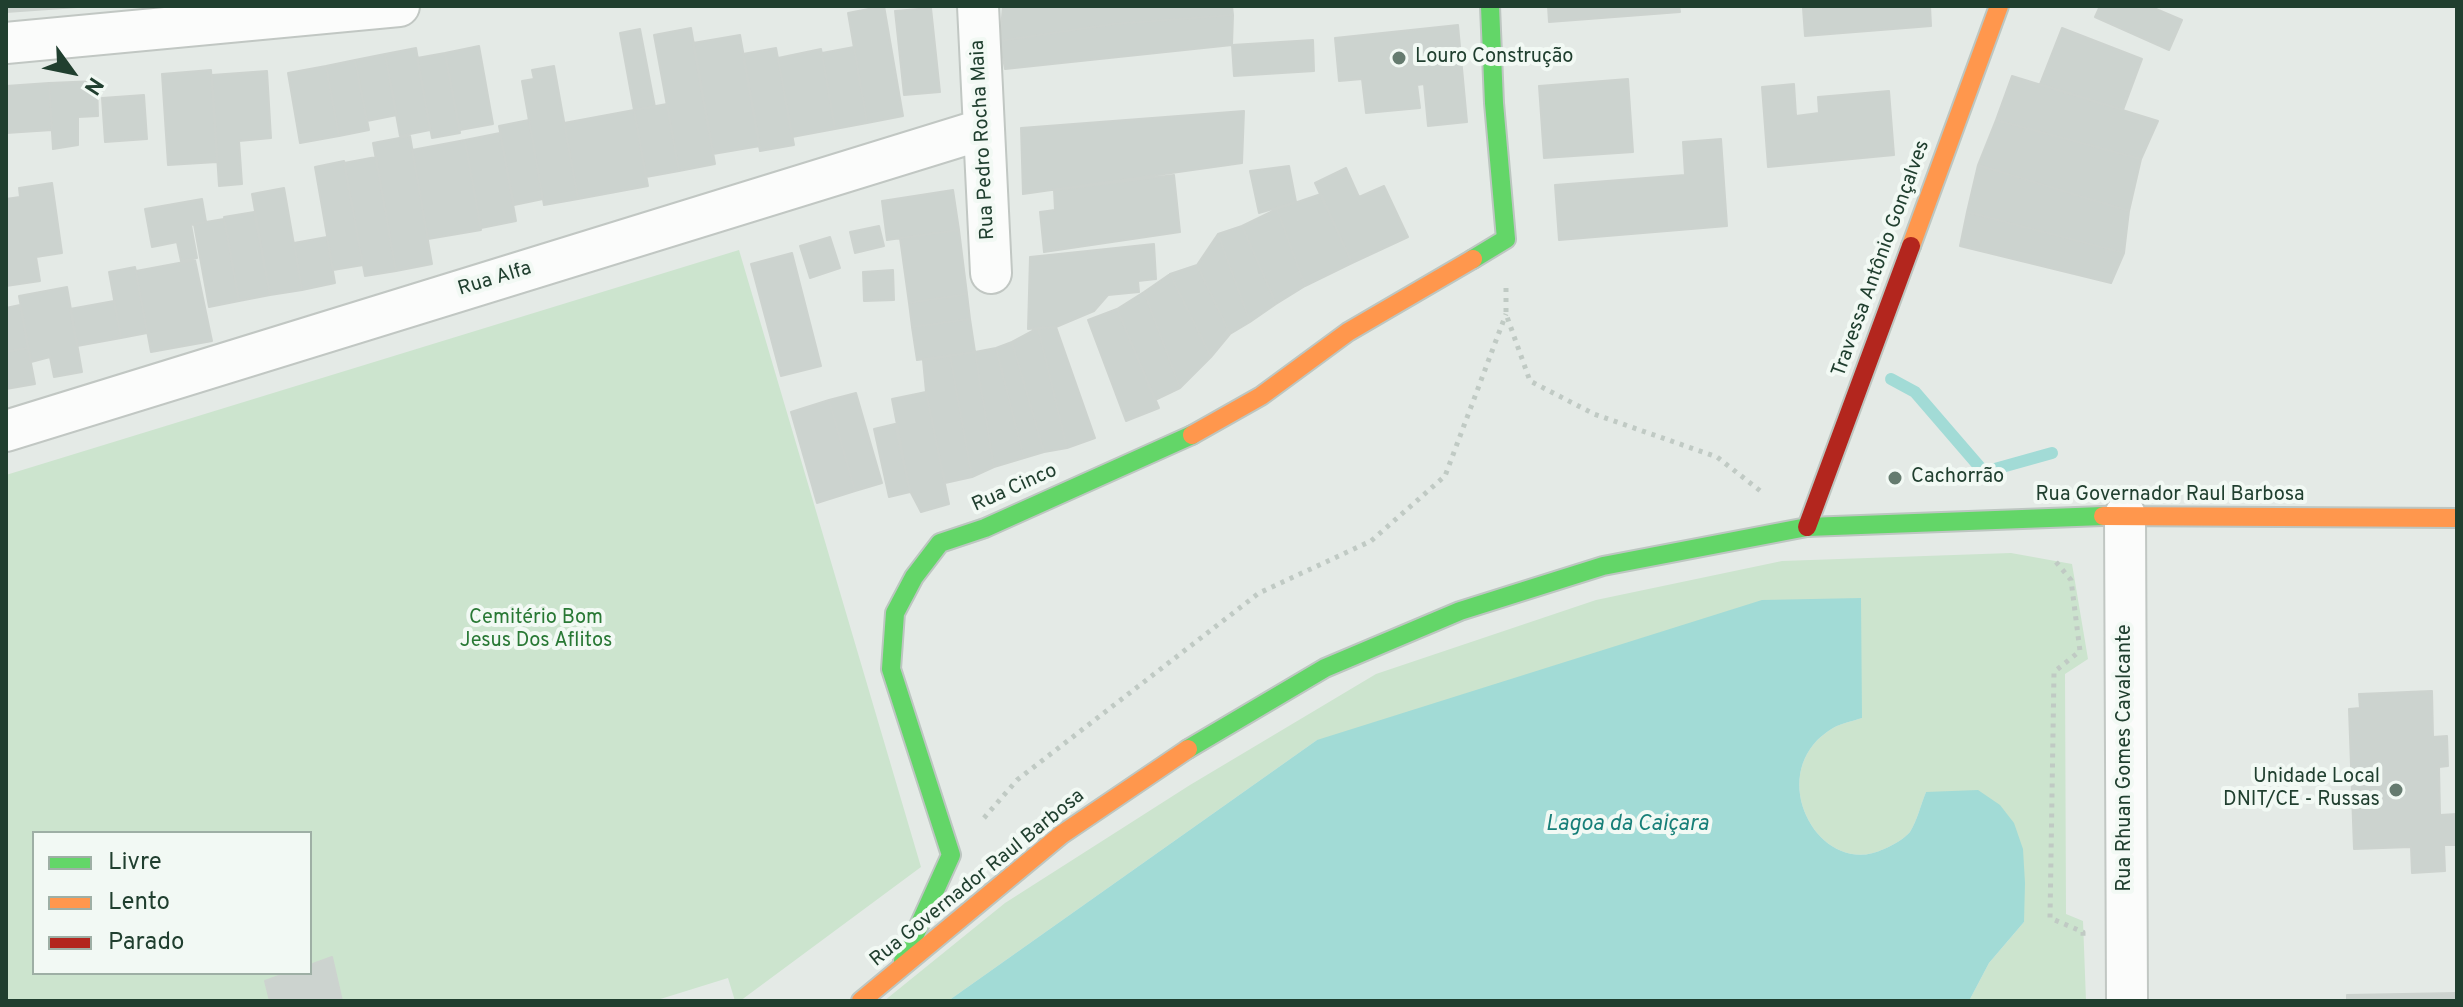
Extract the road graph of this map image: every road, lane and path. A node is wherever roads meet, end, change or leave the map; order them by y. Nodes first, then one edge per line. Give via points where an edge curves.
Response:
1 (399, 6) edge
2 (978, 6) edge
3 (1490, 6) edge
4 (1999, 6) edge
5 (6, 43) edge
6 (984, 129) junction
7 (1506, 239) junction
8 (991, 273) dead end
9 (1506, 314) junction
10 (6, 431) edge
11 (2125, 515) junction
12 (2457, 518) edge
13 (1807, 527) junction
14 (2054, 560) dead end
15 (951, 855) junction
16 (2083, 946) dead end
17 (898, 972) junction
18 (861, 1001) edge
19 (2127, 1001) edge

1 - 5 street
2 - 6 street, Rua Pedro Rocha Maia
3 - 7 street
4 - 13 street, Travessa Antônio Gonçalves
6 - 8 street, Rua Pedro Rocha Maia
6 - 10 street, Rua Alfa
7 - 9 path
7 - 15 street, Rua Cinco via 1348,332 1261,396 1204,429 985,528 940,543 895,613 891,669
9 - 13 path via 1530,381 1594,414 1717,457
9 - 15 path via 1445,476 1371,541 1259,593 1017,780
11 - 12 street, Rua Governador Raul Barbosa
11 - 13 street, Rua Governador Raul Barbosa
11 - 19 street, Rua Rhuan Gomes Cavalcante
13 - 17 street, Rua Governador Raul Barbosa via 1603,566 1460,611 1325,668 1211,734 1061,835
14 - 16 path via 2071,580 2080,651 2054,672 2050,918 2083,932
15 - 17 street
17 - 18 street, Rua Governador Raul Barbosa

